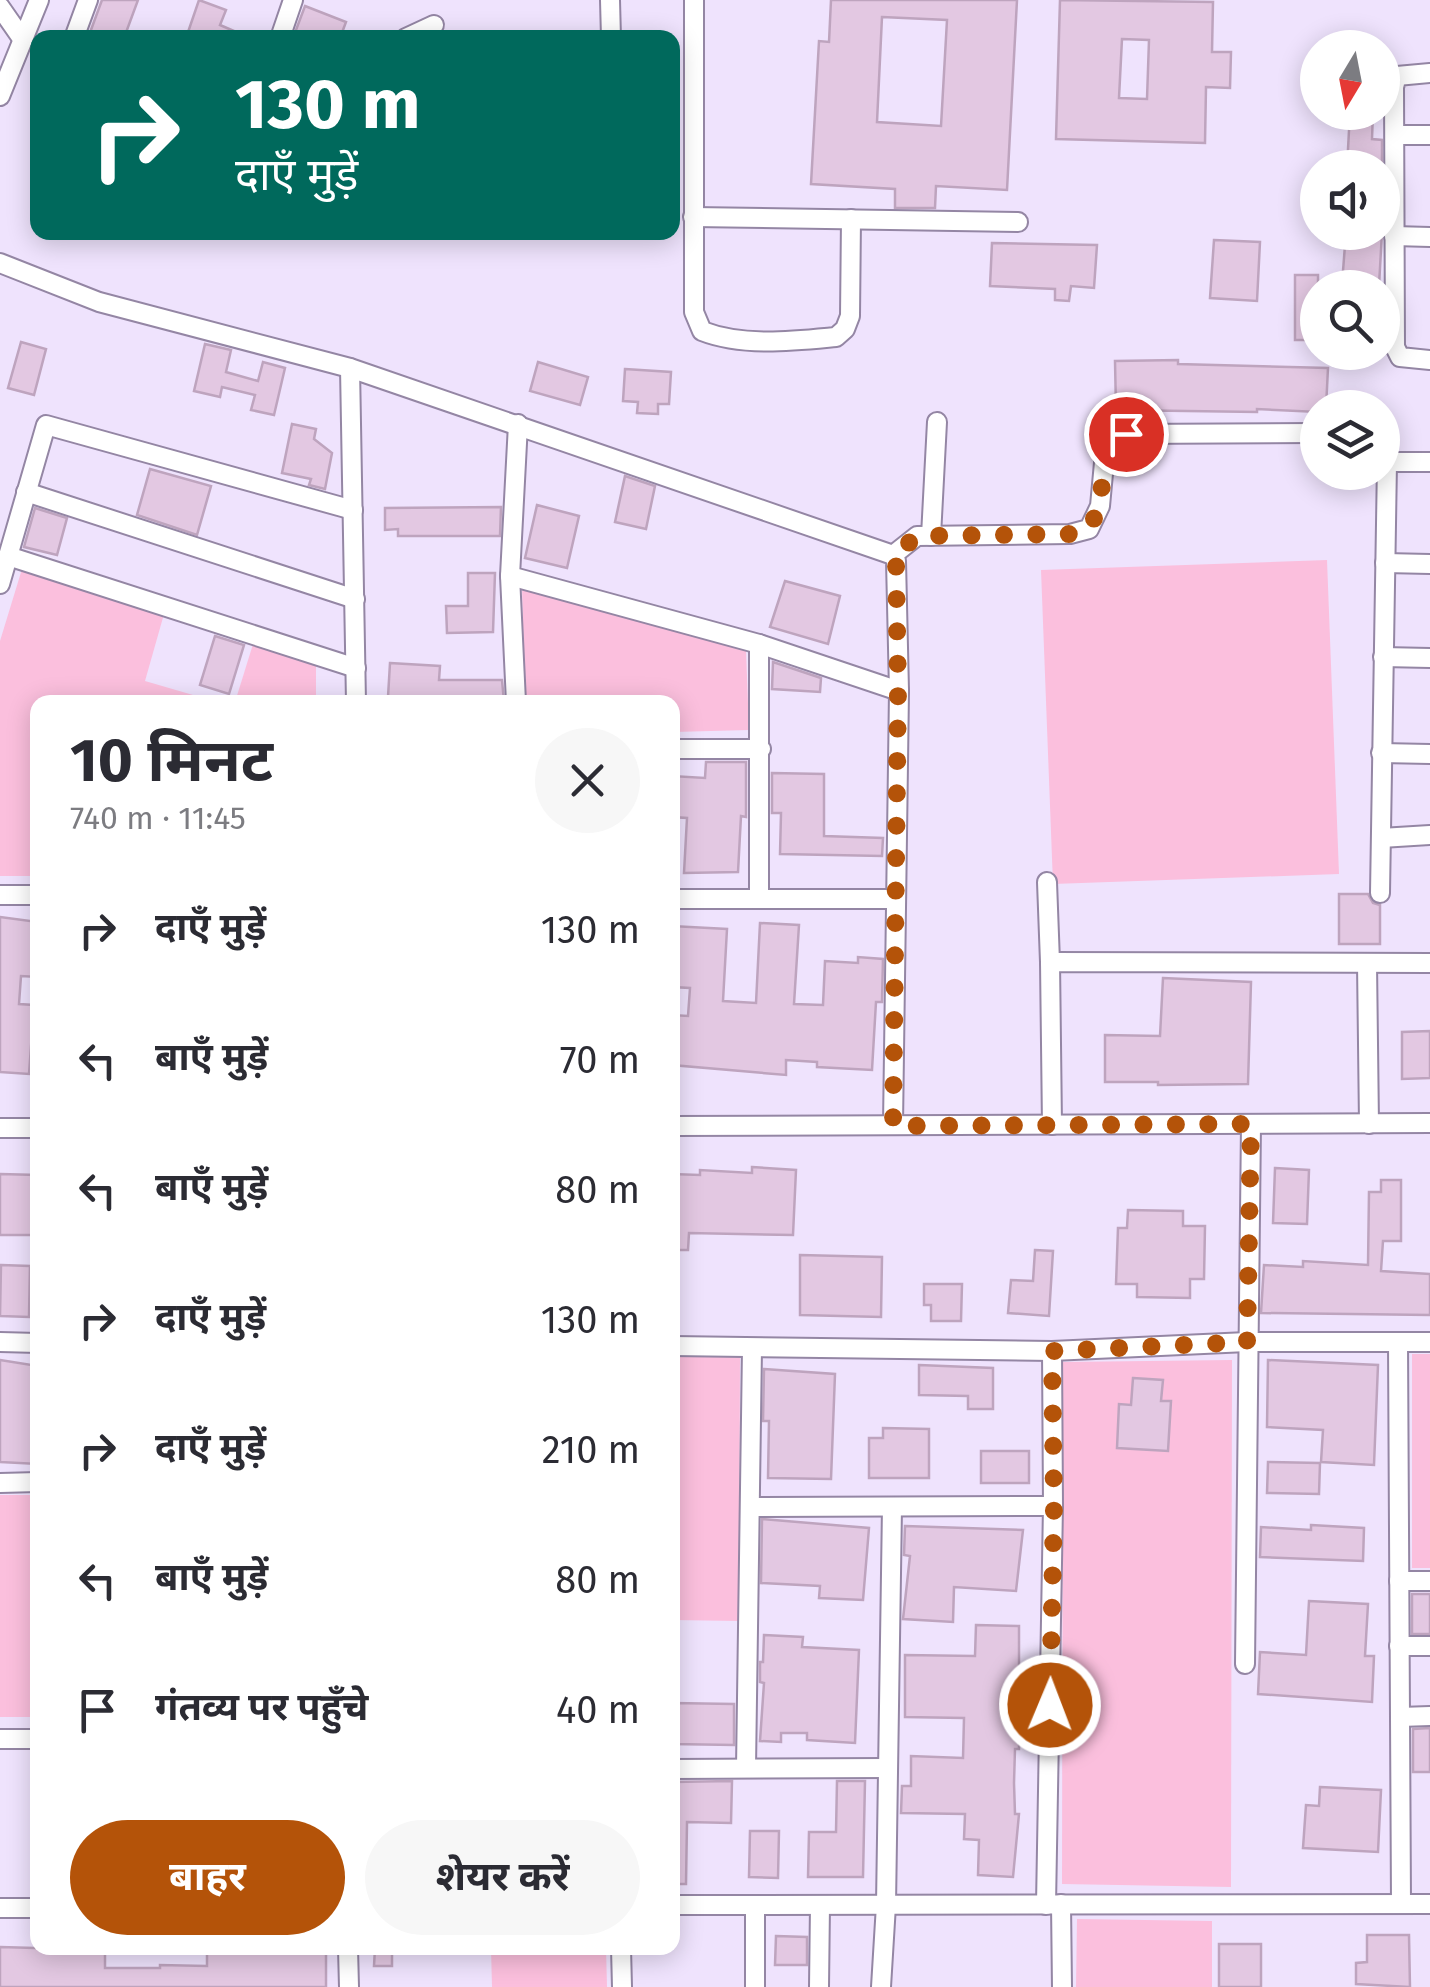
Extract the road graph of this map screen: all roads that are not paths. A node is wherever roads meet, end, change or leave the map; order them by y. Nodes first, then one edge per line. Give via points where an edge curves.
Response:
1 (39, 0) edge
2 (88, 0) edge
3 (293, 0) edge
4 (610, 0) edge
5 (694, 0) edge
6 (0, 7) edge
7 (434, 24) dead end
8 (77, 30) edge
9 (283, 30) edge
10 (422, 30) edge
11 (610, 30) edge
12 (23, 40) junction
13 (1430, 73) edge
14 (0, 96) edge
15 (1394, 135) junction
16 (1430, 135) edge
17 (1394, 150) edge
18 (693, 217) junction
19 (851, 218) junction
20 (1018, 222) dead end
21 (1400, 236) edge
22 (1430, 237) edge
23 (1394, 250) edge
24 (0, 263) edge
25 (1430, 360) edge
26 (350, 368) junction
27 (937, 422) dead end
28 (518, 424) junction
29 (1300, 434) edge
30 (1430, 462) edge
31 (26, 492) junction
32 (352, 510) junction
33 (932, 536) junction
34 (8, 556) junction
35 (893, 556) junction
36 (1385, 563) junction
37 (1430, 564) edge
38 (510, 576) junction
39 (0, 584) edge
40 (354, 599) junction
41 (759, 644) junction
42 (1383, 657) junction
43 (1430, 658) edge
44 (356, 668) junction
45 (898, 690) junction
46 (356, 695) edge
47 (516, 695) edge
48 (680, 749) edge
49 (760, 749) junction
50 (1381, 754) junction
51 (1430, 754) edge
52 (1430, 835) edge
53 (1381, 838) junction
54 (1047, 882) dead end
55 (1380, 893) dead end
56 (0, 895) edge
57 (30, 895) edge
58 (896, 898) junction
59 (680, 899) edge
60 (758, 899) junction
61 (1050, 962) junction
62 (1367, 963) junction
63 (1430, 963) edge
64 (1251, 1124) junction
65 (1369, 1124) junction
66 (1430, 1124) edge
67 (1052, 1125) junction
68 (680, 1126) edge
69 (893, 1126) junction
70 (0, 1128) edge
71 (30, 1128) edge
72 (0, 1342) edge
73 (30, 1342) edge
74 (1247, 1342) junction
75 (1398, 1342) junction
76 (1430, 1342) edge
77 (680, 1346) edge
78 (752, 1348) junction
79 (1052, 1351) junction
80 (0, 1482) edge
81 (30, 1482) edge
82 (1054, 1506) junction
83 (750, 1507) junction
84 (892, 1507) junction
85 (1398, 1581) junction
86 (1430, 1582) edge
87 (1400, 1646) junction
88 (1430, 1646) edge
89 (1245, 1664) dead end
90 (1430, 1716) edge
91 (1400, 1717) junction
92 (0, 1739) edge
93 (30, 1739) edge
94 (680, 1768) edge
95 (746, 1768) junction
96 (888, 1768) junction
97 (1053, 1904) junction
98 (1401, 1904) junction
99 (1430, 1904) edge
100 (680, 1905) edge
101 (754, 1905) junction
102 (820, 1905) junction
103 (886, 1905) junction
104 (0, 1908) edge
105 (30, 1908) edge
106 (348, 1955) edge
107 (621, 1955) edge
108 (349, 1987) edge
109 (622, 1987) edge
110 (755, 1987) edge
111 (819, 1987) edge
112 (881, 1987) edge
113 (1062, 1987) edge

1 - 12 street
2 - 8 street
3 - 9 street
4 - 11 street
5 - 18 street
6 - 12 street
7 - 10 street
12 - 14 street
13 - 15 street via 1397,76
15 - 16 street
15 - 17 street
18 - 19 street
18 - 19 street via 694,312 702,331 756,340 836,337 845,330
19 - 20 street
21 - 22 street
23 - 25 street via 1395,347 1400,358
24 - 26 street via 100,302
26 - 28 street
26 - 32 street
27 - 33 street
28 - 35 street
28 - 38 street
29 - 33 street via 1126,434 1106,441 1100,506 1089,529
30 - 36 street via 1387,462
31 - 32 street via 46,424
31 - 34 street
31 - 40 street
32 - 40 street
33 - 35 street via 917,536
34 - 39 street
34 - 44 street
35 - 45 street
36 - 37 street
36 - 42 street
38 - 41 street
38 - 47 street
40 - 44 street
41 - 45 street
41 - 49 street
42 - 43 street
42 - 50 street
44 - 46 street
45 - 58 street
48 - 49 street
49 - 60 street
50 - 51 street
50 - 53 street
52 - 53 street
53 - 55 street
54 - 61 street
56 - 57 street
58 - 60 street
58 - 69 street
59 - 60 street
61 - 62 street
61 - 67 street
62 - 63 street
62 - 65 street
64 - 65 street
64 - 67 street
64 - 74 street
65 - 66 street
67 - 69 street
68 - 69 street
70 - 71 street
72 - 73 street
74 - 75 street
74 - 79 street
74 - 89 street
75 - 76 street
75 - 85 street
77 - 78 street
78 - 79 street
78 - 83 street
79 - 82 street
80 - 81 street
82 - 84 street
82 - 97 street
83 - 84 street
83 - 95 street
84 - 96 street
85 - 86 street
85 - 87 street
87 - 88 street
87 - 91 street
90 - 91 street
91 - 98 street
92 - 93 street
94 - 95 street
95 - 96 street
96 - 103 street
97 - 98 street
97 - 103 street
97 - 113 street
98 - 99 street
100 - 101 street
101 - 102 street
101 - 110 street
102 - 103 street
102 - 111 street
103 - 112 street
104 - 105 street
106 - 108 street
107 - 109 street

